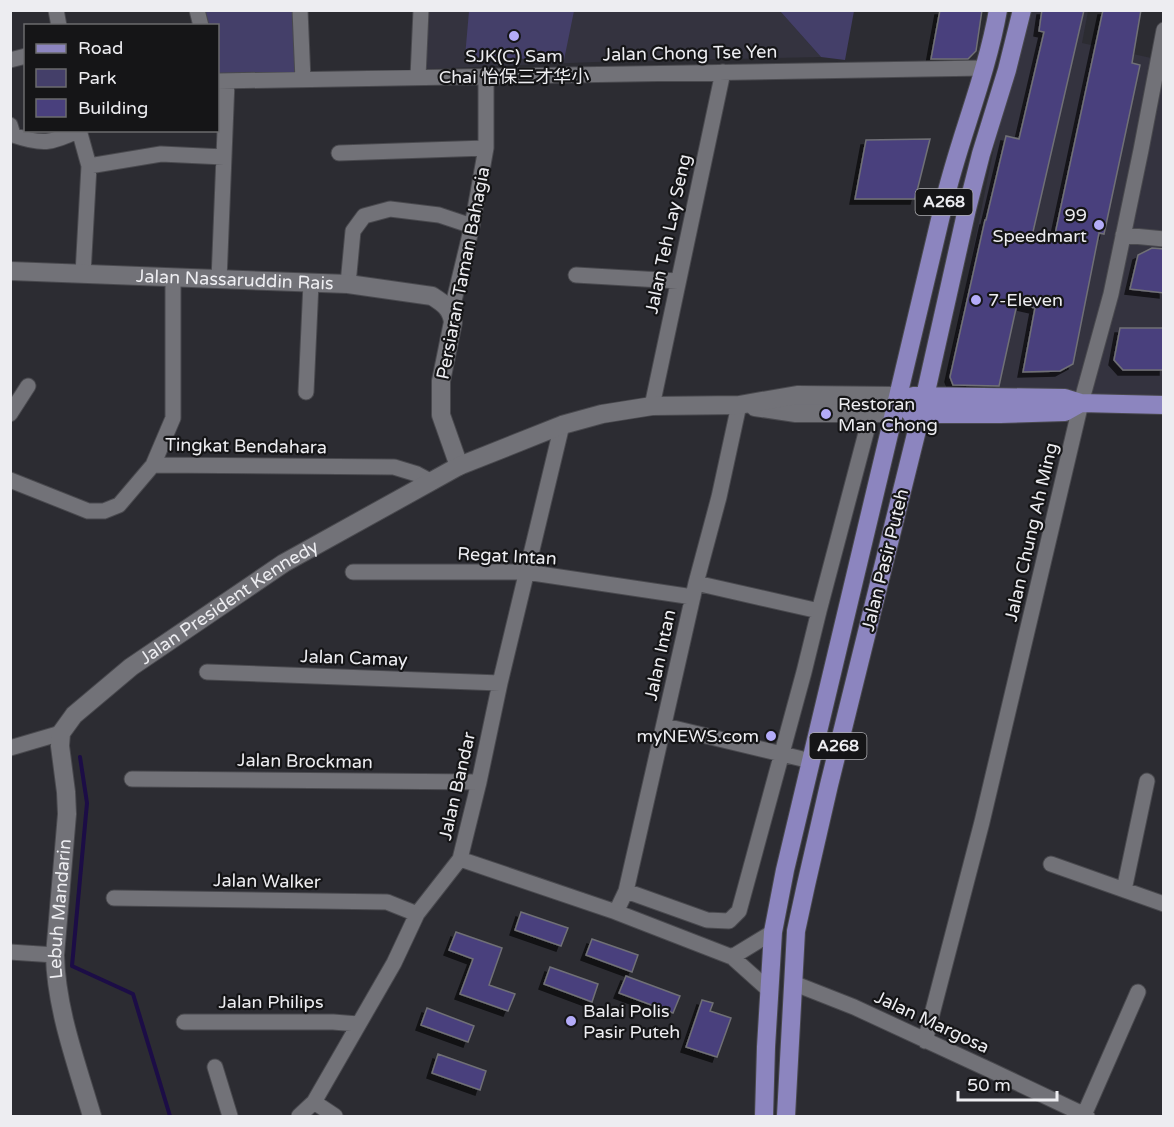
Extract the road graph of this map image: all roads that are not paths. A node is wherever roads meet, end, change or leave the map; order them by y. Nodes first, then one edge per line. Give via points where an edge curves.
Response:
1 (300, 10) edge
2 (421, 10) edge
3 (998, 10) edge
4 (1022, 10) edge
5 (1164, 30) edge
6 (984, 68) junction
7 (1160, 71) edge
8 (723, 72) junction
9 (486, 76) junction
10 (418, 78) junction
11 (303, 80) junction
12 (222, 81) edge
13 (10, 125) edge
14 (75, 132) edge
15 (80, 132) edge
16 (486, 148) junction
17 (339, 153) dead end
18 (224, 157) junction
19 (88, 166) junction
20 (472, 226) junction
21 (1123, 235) junction
22 (1164, 239) edge
23 (10, 271) edge
24 (83, 274) junction
25 (576, 275) dead end
26 (173, 278) junction
27 (219, 280) junction
28 (678, 281) junction
29 (311, 283) junction
30 (348, 284) junction
31 (452, 312) junction
32 (28, 386) dead end
33 (306, 393) dead end
34 (1081, 403) junction
35 (897, 404) junction
36 (739, 405) junction
37 (923, 405) junction
38 (1164, 405) edge
39 (652, 406) junction
40 (10, 414) edge
41 (871, 414) junction
42 (562, 425) junction
43 (153, 465) junction
44 (459, 466) junction
45 (10, 480) edge
46 (432, 482) junction
47 (353, 572) dead end
48 (526, 572) junction
49 (695, 590) junction
50 (819, 611) junction
51 (207, 672) dead end
52 (500, 682) junction
53 (665, 726) junction
54 (61, 733) junction
55 (10, 748) edge
56 (782, 755) junction
57 (811, 761) junction
58 (132, 779) dead end
59 (1147, 781) dead end
60 (479, 782) junction
61 (460, 859) junction
62 (1051, 864) dead end
63 (1124, 890) junction
64 (626, 891) junction
65 (114, 898) dead end
66 (1164, 904) edge
67 (616, 912) junction
68 (417, 914) junction
69 (773, 932) junction
70 (10, 952) edge
71 (54, 956) junction
72 (732, 957) junction
73 (793, 983) junction
74 (770, 991) junction
75 (1138, 992) dead end
76 (184, 1022) dead end
77 (358, 1024) junction
78 (925, 1041) junction
79 (215, 1067) dead end
80 (314, 1101) junction
81 (92, 1116) edge
82 (230, 1116) edge
83 (299, 1116) edge
84 (335, 1116) edge
85 (764, 1116) edge
86 (786, 1116) edge
87 (1085, 1116) edge

1 - 11 street
2 - 10 street
3 - 6 main road, Jalan Pasir Puteh / A268
4 - 37 main road, Jalan Pasir Puteh / A268 via 969,198
5 - 7 street, Jalan Chung Ah Ming
6 - 8 street, Jalan Chong Tse Yen
6 - 35 main road, Jalan Pasir Puteh / A268 via 944,204
7 - 21 street, Jalan Chung Ah Ming
8 - 9 street, Jalan Chong Tse Yen
8 - 28 street, Jalan Teh Lay Seng
9 - 10 street, Jalan Chong Tse Yen
9 - 16 street, Persiaran Taman Bahagia
10 - 11 street, Jalan Chong Tse Yen
11 - 12 street, Jalan Chong Tse Yen
12 - 18 street
13 - 14 street via 13,135 31,141 62,139
15 - 19 street
16 - 17 street
16 - 20 street, Persiaran Taman Bahagia
18 - 19 street via 161,154
18 - 27 street
19 - 24 street
20 - 30 street via 439,215 390,209 364,216 353,231
20 - 31 street, Persiaran Taman Bahagia
21 - 22 street
21 - 34 street, Jalan Chung Ah Ming
23 - 24 main road, Jalan Nassaruddin Rais
24 - 26 main road, Jalan Nassaruddin Rais
25 - 28 street
26 - 27 main road, Jalan Nassaruddin Rais
26 - 43 street via 173,418
27 - 29 main road, Jalan Nassaruddin Rais
28 - 39 street, Jalan Teh Lay Seng
29 - 30 main road, Jalan Nassaruddin Rais
29 - 33 street
30 - 31 main road, Jalan Nassaruddin Rais via 432,296
31 - 44 main road, Persiaran Taman Bahagia via 441,381 441,414
32 - 40 street
34 - 37 main road via 1065,398
34 - 38 main road
34 - 78 street, Jalan Chung Ah Ming via 982,822
35 - 36 main road via 875,395 796,395
35 - 37 main road
35 - 41 main road
35 - 57 main road, Jalan Pasir Puteh / A268
36 - 39 main road, Jalan President Kennedy
36 - 41 main road via 796,413
36 - 49 street, Jalan Intan
37 - 73 main road, Jalan Pasir Puteh / A268 via 806,885 796,931
39 - 42 main road, Jalan President Kennedy
41 - 50 street
42 - 44 main road, Jalan President Kennedy
42 - 48 street, Jalan Bandar
43 - 45 street, Tingkat Bendahara via 120,505 104,511 88,511
43 - 46 street, Tingkat Bendahara via 394,467
44 - 46 main road, Jalan President Kennedy
46 - 54 main road, Jalan President Kennedy via 284,563 131,667 74,715
47 - 48 street, Regat Intan
48 - 49 street, Regat Intan
48 - 52 street, Jalan Bandar
49 - 50 street, Regat Intan
49 - 53 street, Jalan Intan
50 - 56 street
51 - 52 street, Jalan Camay
52 - 60 street, Jalan Bandar
53 - 56 street
53 - 64 street, Jalan Intan
54 - 55 street
54 - 71 main road, Lebuh Mandarin via 67,814
56 - 57 street
56 - 64 street via 739,911 729,921 707,920
57 - 69 main road, Jalan Pasir Puteh / A268
58 - 60 street, Jalan Brockman
59 - 63 street
60 - 61 street, Jalan Bandar
61 - 67 street
61 - 68 street, Jalan Bandar
62 - 63 street
63 - 66 street
64 - 67 street, Jalan Intan
65 - 68 street, Jalan Walker via 387,902
67 - 72 street
68 - 77 street, Jalan Bandar
69 - 72 street
69 - 74 main road, Jalan Pasir Puteh / A268
70 - 71 street
71 - 81 main road, Lebuh Mandarin via 59,1001
72 - 74 street
73 - 78 street, Jalan Margosa
73 - 86 main road, Jalan Pasir Puteh / A268
74 - 85 main road, Jalan Pasir Puteh / A268
75 - 87 street
76 - 77 street, Jalan Philips
77 - 80 street, Jalan Bandar
78 - 87 street, Jalan Margosa
79 - 82 street
80 - 83 street, Jalan Bandar
80 - 84 street

